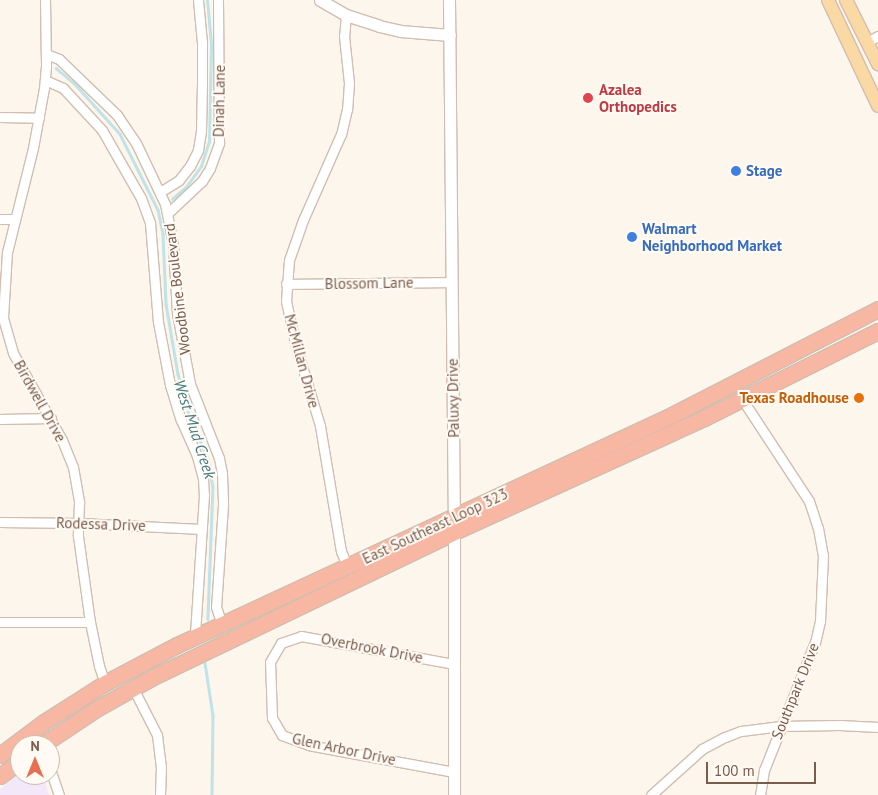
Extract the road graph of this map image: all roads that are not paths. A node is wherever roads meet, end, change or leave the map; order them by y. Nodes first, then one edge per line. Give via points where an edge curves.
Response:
1 (45, 0) edge
2 (198, 0) edge
3 (218, 0) edge
4 (320, 0) edge
5 (449, 0) edge
6 (828, 0) edge
7 (846, 0) edge
8 (346, 15) junction
9 (450, 36) junction
10 (872, 39) edge
11 (46, 54) junction
12 (878, 64) edge
13 (45, 80) junction
14 (878, 106) edge
15 (0, 117) edge
16 (39, 118) junction
17 (160, 192) junction
18 (168, 213) junction
19 (0, 219) edge
20 (15, 219) junction
21 (452, 282) junction
22 (286, 284) junction
23 (878, 309) edge
24 (2, 318) edge
25 (878, 331) edge
26 (742, 399) junction
27 (51, 418) junction
28 (0, 419) edge
29 (454, 517) junction
30 (0, 522) edge
31 (79, 522) junction
32 (202, 529) junction
33 (454, 532) junction
34 (346, 566) junction
35 (0, 622) edge
36 (90, 622) junction
37 (222, 624) junction
38 (195, 636) junction
39 (290, 639) joint
40 (454, 664) junction
41 (105, 683) junction
42 (133, 688) junction
43 (781, 726) junction
44 (878, 727) edge
45 (36, 735) edge
46 (57, 735) edge
47 (454, 772) junction
48 (160, 795) edge
49 (454, 795) edge
50 (652, 795) edge
51 (760, 795) edge

1 - 11 street, Birdwell Drive
2 - 17 street, Dinah Lane via 202,76 198,150 179,180
3 - 18 street, Dinah Lane via 220,143 202,181
4 - 8 street
5 - 9 street, Paluxy Drive
6 - 14 main road
7 - 10 main road
8 - 9 street via 400,31
8 - 22 street, McMillan Drive via 347,109 341,134 289,260
9 - 21 street, Paluxy Drive
10 - 12 main road
11 - 13 street, Birdwell Drive
11 - 17 street, Woodbine Boulevard via 59,59 117,115
13 - 16 street, Birdwell Drive
13 - 32 street, Woodbine Boulevard via 63,88 102,130 147,213 154,243 159,329 170,385 203,478
15 - 16 street
16 - 20 street, Birdwell Drive
17 - 18 street, Woodbine Boulevard
18 - 37 street, Woodbine Boulevard via 177,313 190,384 222,474 216,607
19 - 20 street
20 - 24 street, Birdwell Drive via 7,252
21 - 22 street, Blossom Lane
21 - 29 street, Paluxy Drive
22 - 34 street, McMillan Drive via 288,317 320,426
23 - 29 highway, East Southeast Loop 323 via 668,417
24 - 27 street, Birdwell Drive via 13,353
25 - 26 highway, East Southeast Loop 323
26 - 33 highway, East Southeast Loop 323
26 - 43 street, Southpark Drive via 810,501 823,555 820,621 804,673
27 - 28 street
27 - 31 street, Birdwell Drive via 73,468
29 - 33 street, Paluxy Drive
29 - 34 highway, East Southeast Loop 323
30 - 31 street, Rodessa Drive
31 - 32 street, Rodessa Drive
31 - 36 street, Birdwell Drive via 78,536
32 - 38 street, Woodbine Boulevard
33 - 40 street, Paluxy Drive
33 - 42 highway, East Southeast Loop 323
34 - 37 highway, East Southeast Loop 323
35 - 36 street
36 - 41 street, Birdwell Drive
37 - 38 highway, East Southeast Loop 323
38 - 41 highway, East Southeast Loop 323
39 - 40 street, Overbrook Drive via 311,637
39 - 47 street, Glen Arbor Drive via 281,643 270,662 272,718 282,735 310,745
40 - 47 street, Paluxy Drive
41 - 45 highway, East Southeast Loop 323
42 - 46 highway, East Southeast Loop 323
42 - 48 street via 157,734
43 - 44 street
43 - 50 street via 749,729 716,741 689,760
43 - 51 street, Southpark Drive via 764,770
47 - 49 street, Paluxy Drive

